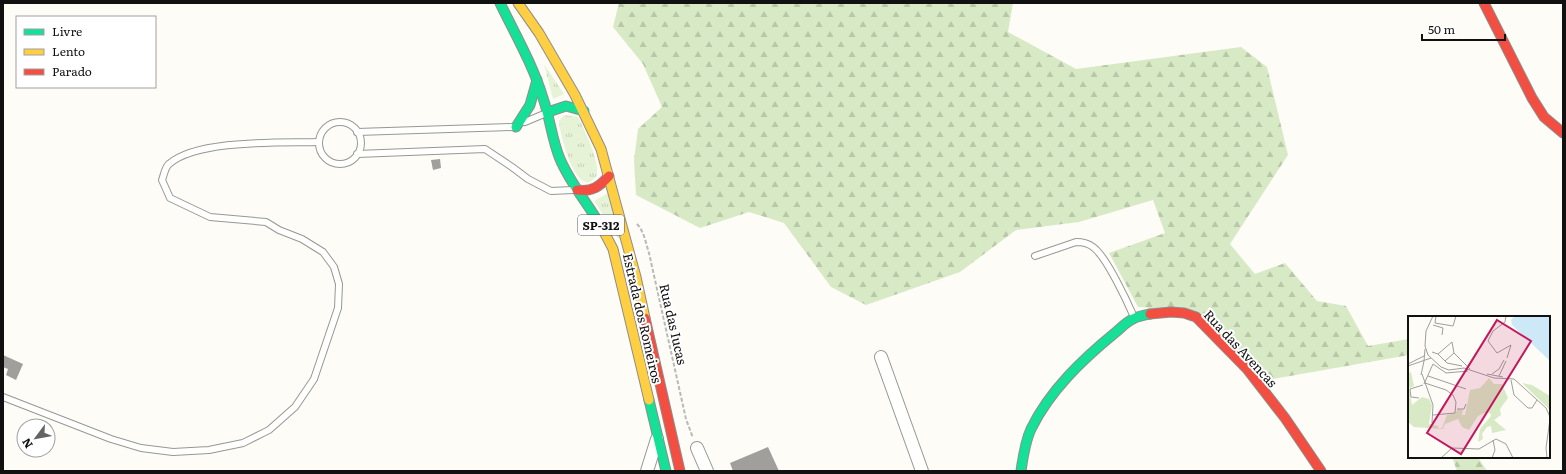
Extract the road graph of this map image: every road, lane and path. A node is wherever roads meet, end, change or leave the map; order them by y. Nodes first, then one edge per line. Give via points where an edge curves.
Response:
1 (500, 3) edge
2 (518, 3) edge
3 (523, 3) edge
4 (1484, 3) edge
5 (539, 33) junction
6 (536, 80) junction
7 (584, 111) junction
8 (548, 112) junction
9 (516, 127) junction
10 (357, 132) junction
11 (1563, 133) edge
12 (319, 142) junction
13 (357, 154) junction
14 (609, 176) junction
15 (576, 190) junction
16 (636, 223) dead end
17 (1035, 256) dead end
18 (1134, 318) junction
19 (881, 357) dead end
20 (3, 397) edge
21 (658, 436) junction
22 (697, 448) joint
23 (646, 471) edge
24 (666, 471) edge
25 (680, 471) edge
26 (707, 471) edge
27 (922, 471) edge
28 (1021, 471) edge
29 (1321, 471) edge

1 - 6 main road, Estrada dos Romeiros / SP-312
2 - 5 main road, Estrada dos Romeiros / SP-312
3 - 5 main road
4 - 11 main road via 1532,98 1544,117
5 - 7 main road, Estrada dos Romeiros / SP-312
6 - 8 main road, Estrada dos Romeiros / SP-312
6 - 9 main road via 529,108
7 - 8 main road via 564,105
7 - 14 main road, Estrada dos Romeiros / SP-312 via 597,138
8 - 9 lane
8 - 15 main road, Estrada dos Romeiros / SP-312 via 559,156
9 - 10 lane
10 - 12 lane via 354,127 343,122 331,124 322,131
10 - 13 lane via 360,143
12 - 13 lane via 322,154 331,161 348,162
12 - 20 lane via 223,145 185,155 168,164 162,180 170,198 210,217 266,222 302,239 322,252 334,267 339,284 338,308 314,379 295,407 268,430 243,443 209,450 173,452 141,448 111,439
13 - 15 lane via 485,149 528,179 551,191
14 - 15 main road via 593,191
14 - 25 main road, Estrada dos Romeiros / SP-312 via 636,277
15 - 21 main road, Estrada dos Romeiros / SP-312 via 602,226 613,249
16 - 22 path, Rua das Iucas via 640,227 649,253 686,419
17 - 18 lane via 1076,242 1094,247 1124,295
18 - 28 main road, Rua das Avencas via 1077,367 1041,411 1027,441
18 - 29 main road, Rua das Avencas via 1171,311 1196,317 1247,369
19 - 27 street
21 - 23 street
21 - 24 main road, Estrada dos Romeiros / SP-312
22 - 26 street

